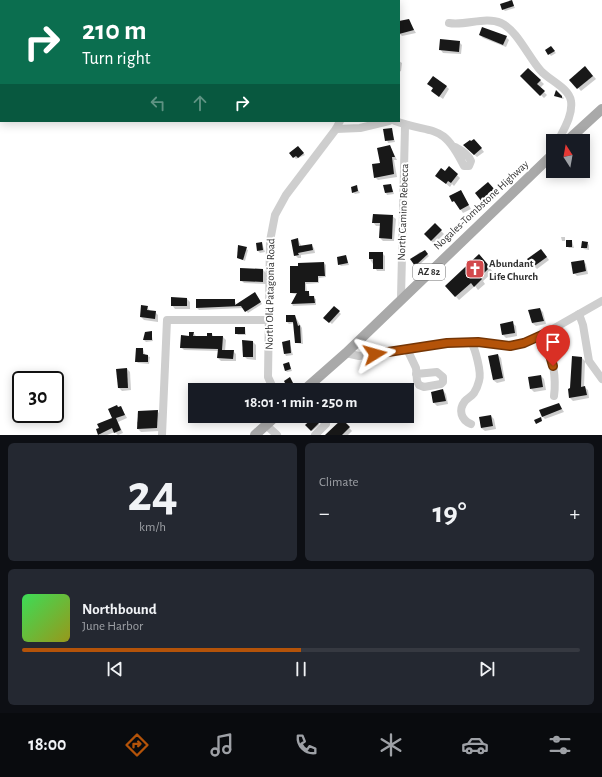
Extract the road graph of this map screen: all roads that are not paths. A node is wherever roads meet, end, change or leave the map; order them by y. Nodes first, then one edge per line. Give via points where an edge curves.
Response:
1 (449, 23) dead end
2 (602, 109) edge
3 (340, 122) edge
4 (384, 122) edge
5 (397, 122) edge
6 (405, 126) junction
7 (336, 129) junction
8 (561, 134) edge
9 (575, 134) edge
10 (455, 147) dead end
11 (546, 161) edge
12 (401, 298) junction
13 (602, 301) edge
14 (579, 314) junction
15 (269, 320) junction
16 (544, 334) junction
17 (471, 342) junction
18 (407, 349) junction
19 (346, 353) junction
20 (416, 374) dead end
21 (602, 379) edge
22 (271, 383) edge
23 (312, 383) edge
24 (554, 396) dead end
25 (325, 423) edge
26 (471, 424) dead end
27 (266, 425) joint
28 (162, 435) edge
29 (255, 435) edge
30 (277, 435) edge
31 (315, 435) edge

1 - 8 street via 460,25 489,20 508,27 531,60 571,99 571,110
2 - 9 main road
3 - 7 street, North Old Patagonia Road
4 - 7 street via 360,128
5 - 6 street
6 - 10 street via 438,132
6 - 12 street, North Camino Rebecca
7 - 15 street, North Old Patagonia Road via 286,195 275,214 270,240
11 - 12 main road, Nogales-Tombstone Highway / AZ 82
12 - 19 main road, Nogales-Tombstone Highway / AZ 82
13 - 14 street
14 - 16 street
14 - 21 street via 589,361
15 - 22 street, North Old Patagonia Road via 268,377
15 - 28 street via 167,320
16 - 17 street via 510,346
16 - 24 street via 556,382
17 - 18 street
17 - 26 street via 475,348 480,379 474,393 465,401 462,408 462,417 465,422
18 - 19 street via 359,356
18 - 20 street via 416,368
19 - 23 main road, Nogales-Tombstone Highway / AZ 82
25 - 31 street
27 - 29 main road
27 - 30 street

